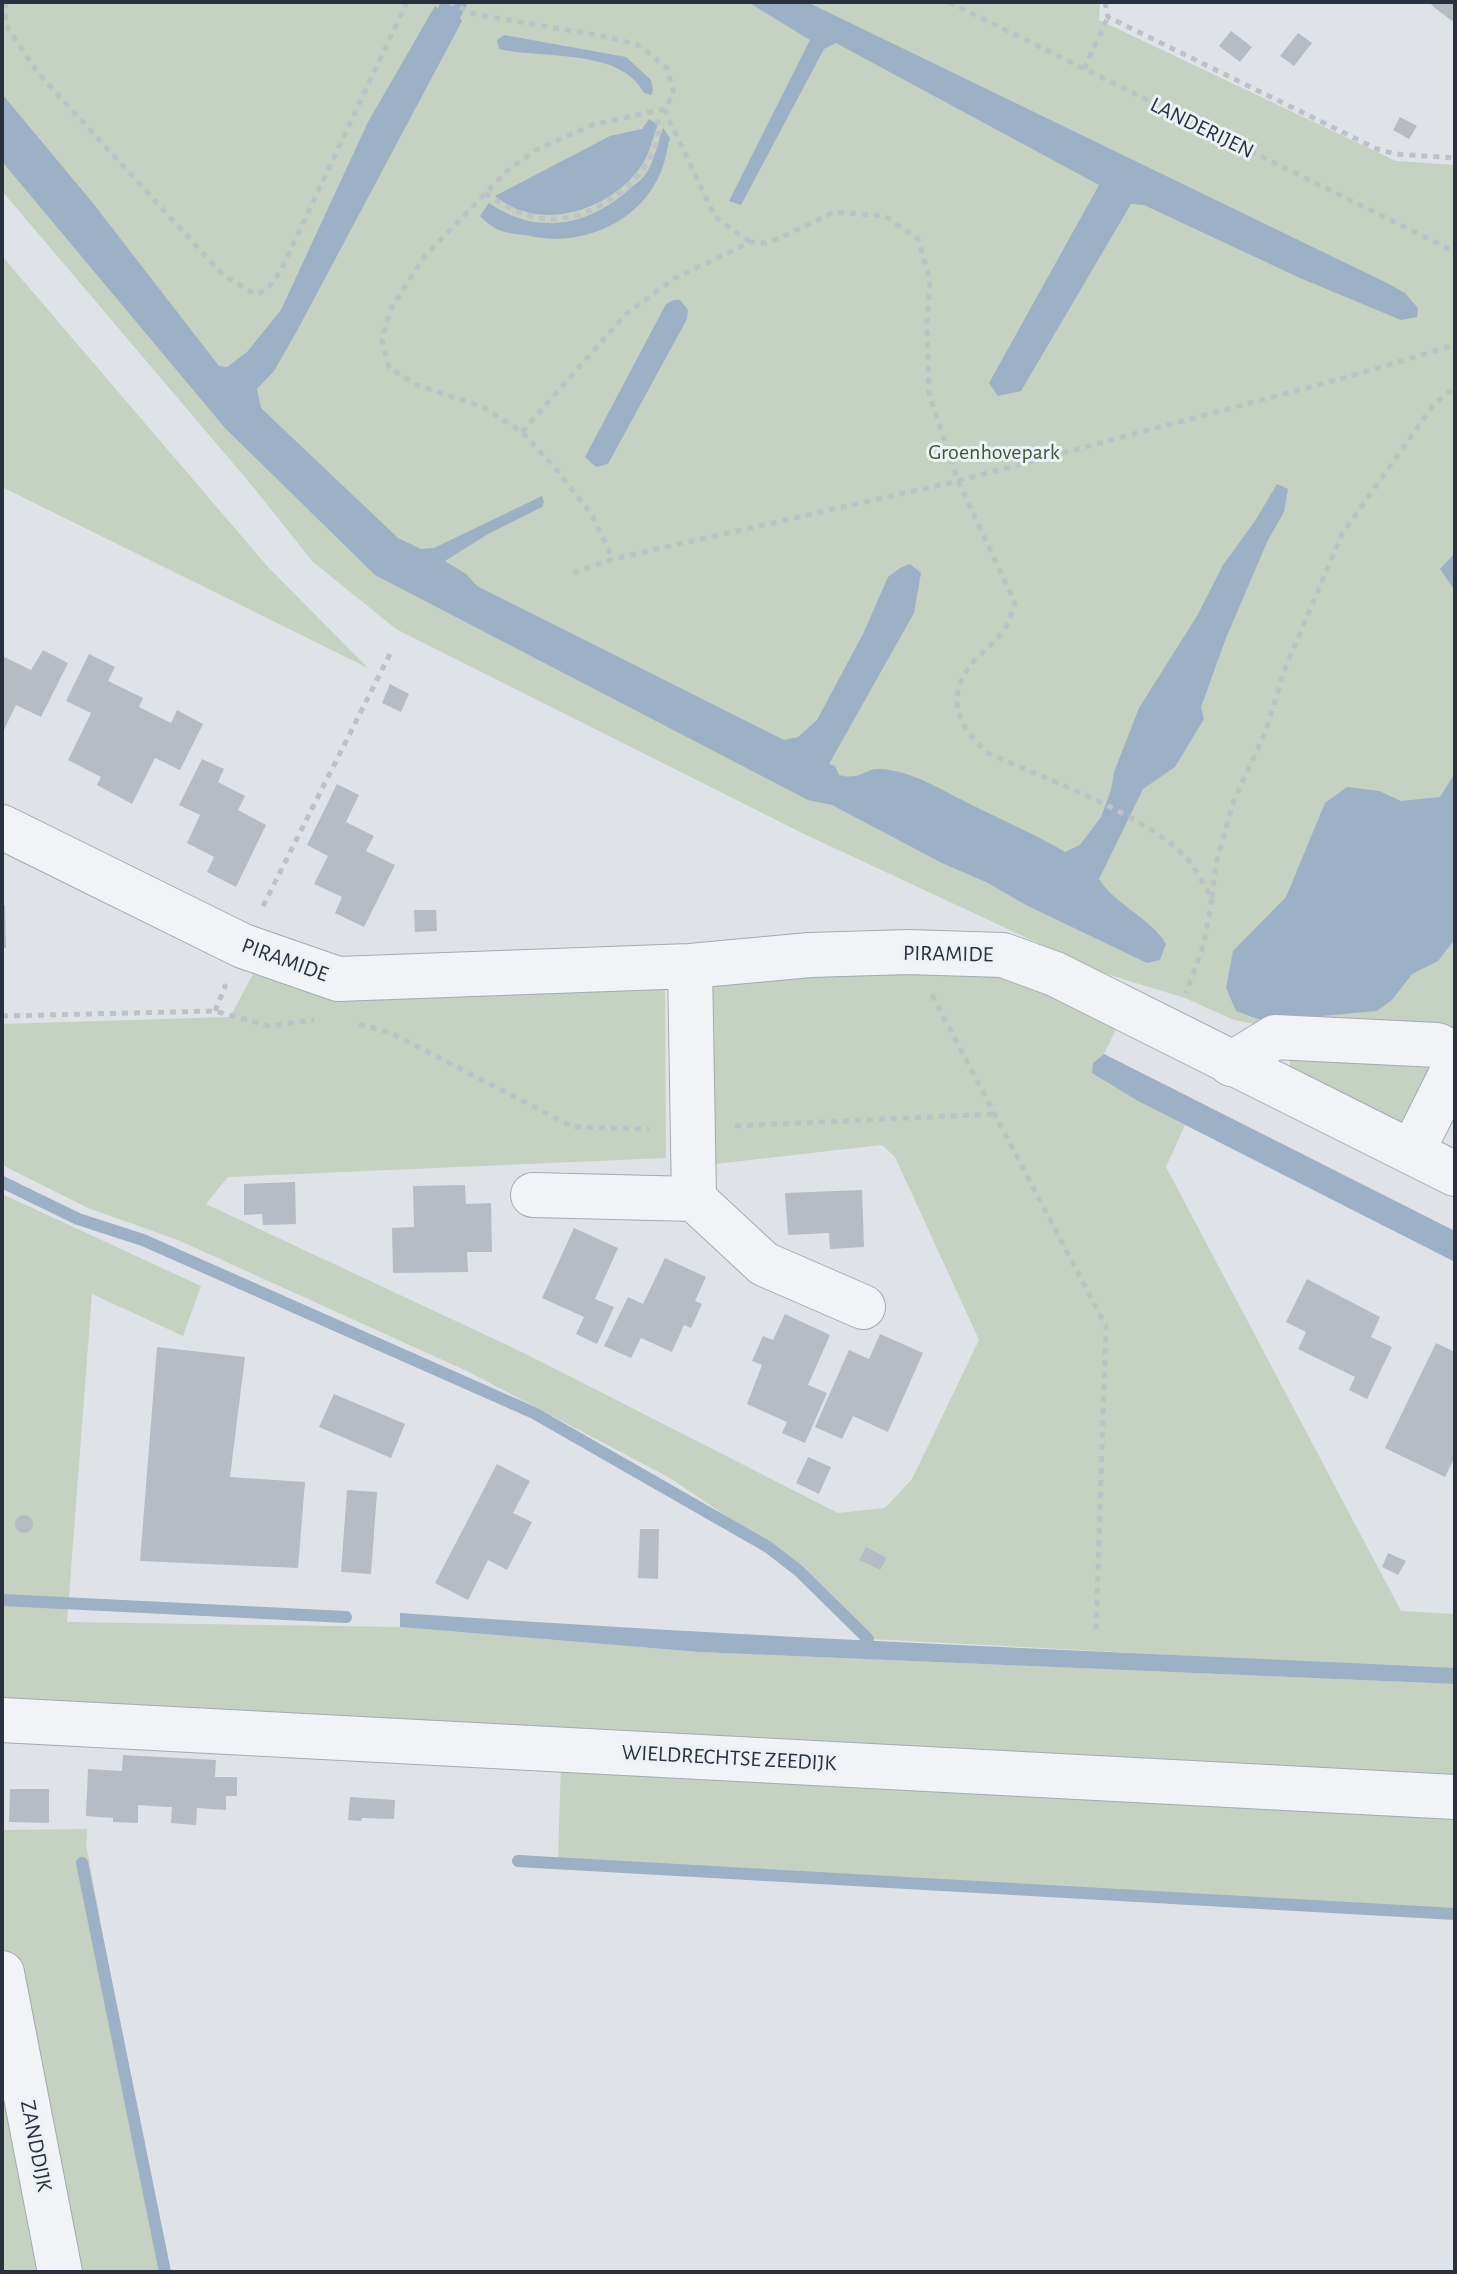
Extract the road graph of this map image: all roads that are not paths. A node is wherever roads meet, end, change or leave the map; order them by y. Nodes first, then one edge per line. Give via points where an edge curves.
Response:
1 (2, 827) edge
2 (690, 966) junction
3 (1455, 1054) edge
4 (1231, 1064) junction
5 (1455, 1066) edge
6 (1412, 1152) junction
7 (1455, 1174) edge
8 (533, 1195) dead end
9 (694, 1199) junction
10 (863, 1307) dead end
11 (2, 1720) edge
12 (1455, 1797) edge
13 (2, 1973) edge
14 (60, 2272) edge

1 - 2 street, PIRAMIDE via 243,946 338,979
2 - 4 street, PIRAMIDE via 810,955 1003,955 1055,974
2 - 9 street
3 - 4 street via 1437,1045 1275,1037
4 - 6 street, PIRAMIDE
5 - 6 street
6 - 7 street, PIRAMIDE
8 - 9 street
9 - 10 street via 764,1264
11 - 12 street, WIELDRECHTSE ZEEDIJK
13 - 14 street, ZANDDIJK

